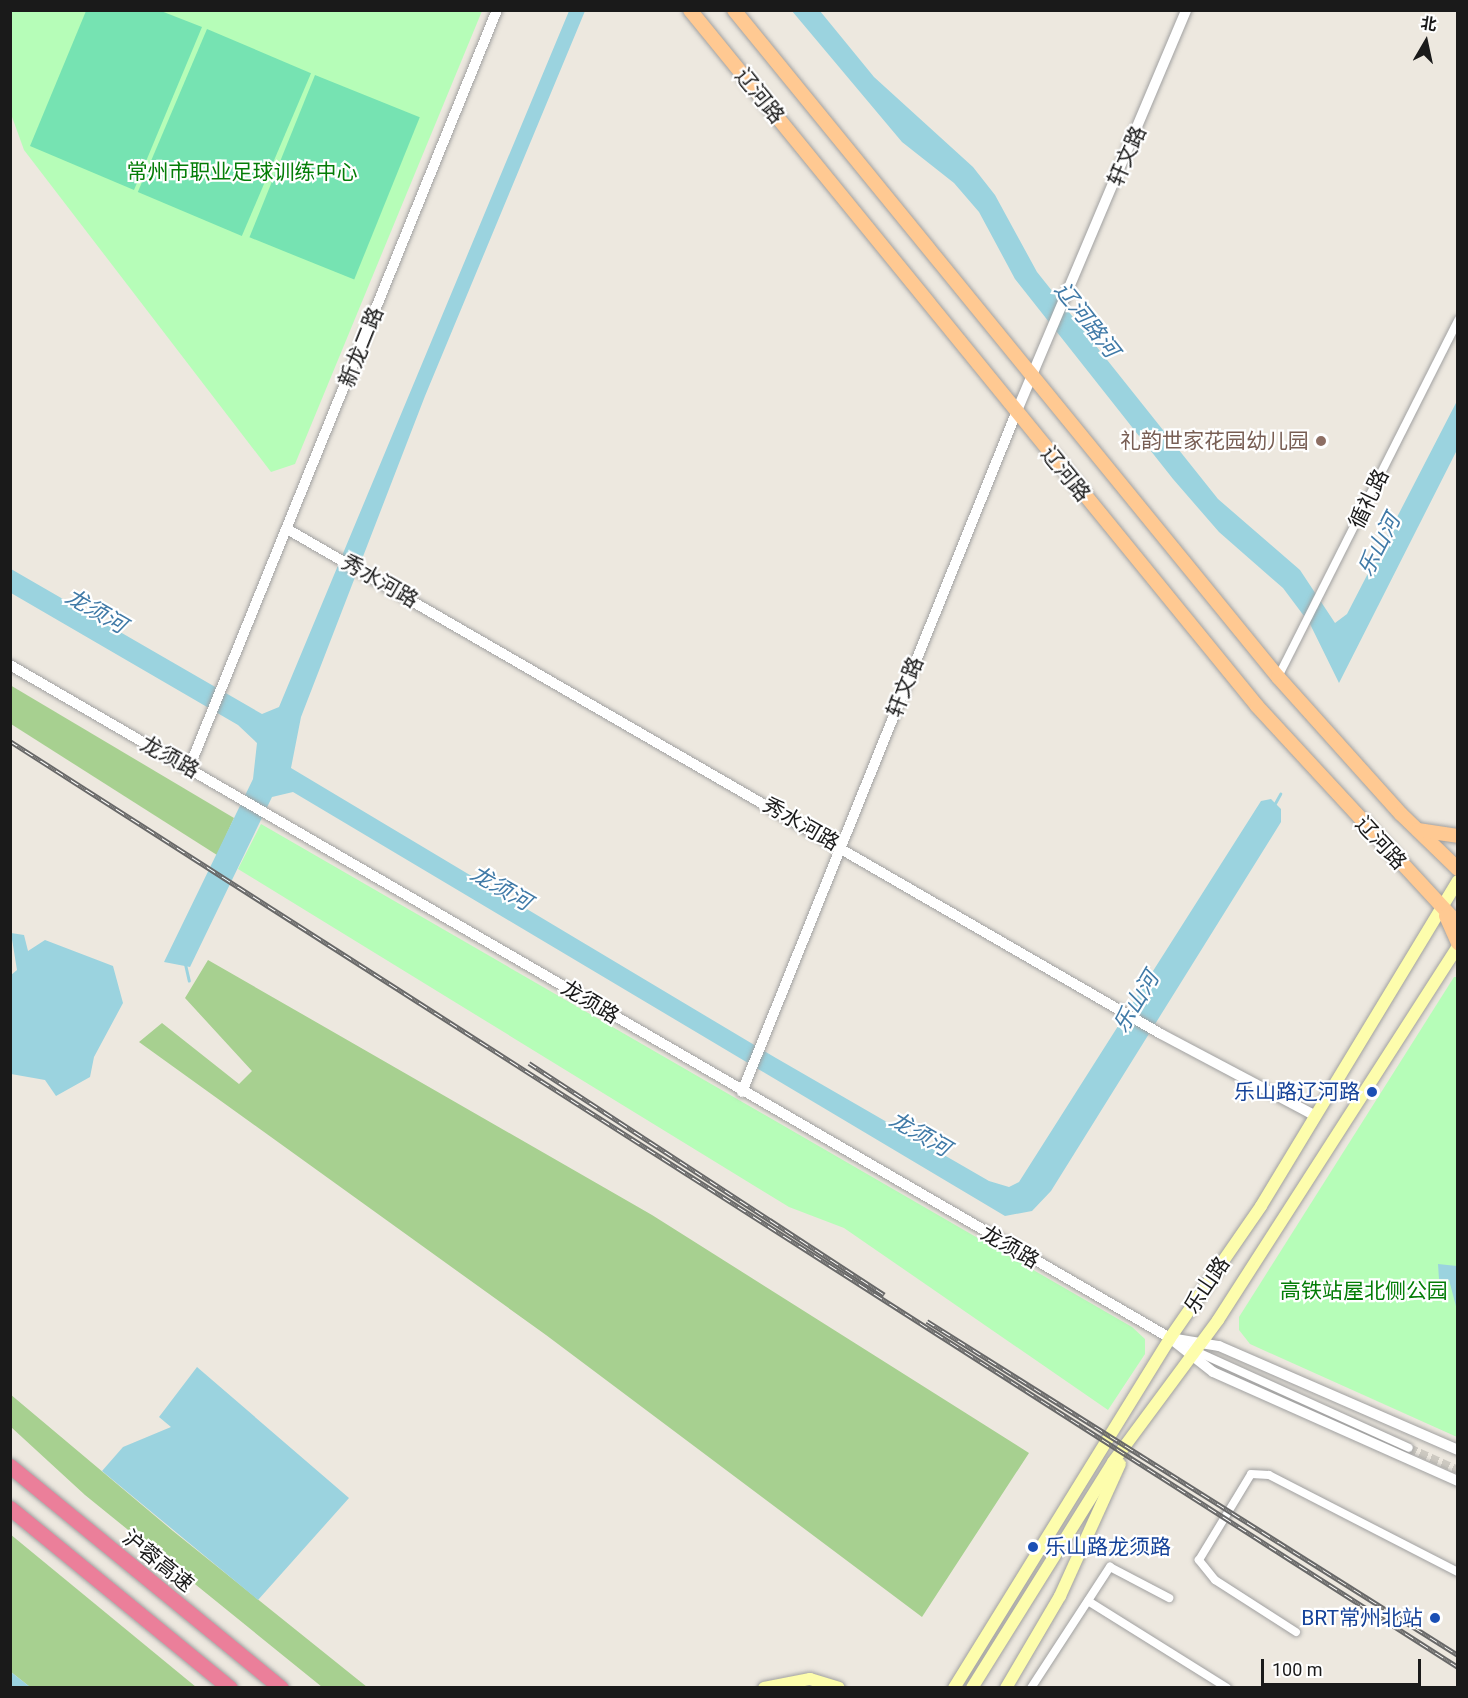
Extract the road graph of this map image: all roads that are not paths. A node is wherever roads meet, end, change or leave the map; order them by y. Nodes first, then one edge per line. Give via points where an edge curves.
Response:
1 (497, 10) edge
2 (690, 10) edge
3 (734, 10) edge
4 (1186, 10) edge
5 (1456, 325) edge
6 (1030, 378) junction
7 (1016, 413) junction
8 (287, 529) junction
9 (10, 664) edge
10 (1278, 677) junction
11 (189, 768) junction
12 (1417, 830) junction
13 (1458, 836) edge
14 (841, 847) junction
15 (1458, 868) edge
16 (1458, 881) edge
17 (1443, 909) junction
18 (1458, 924) edge
19 (1458, 945) edge
20 (742, 1092) junction
21 (1316, 1116) junction
22 (1170, 1338) junction
23 (1196, 1350) junction
24 (1144, 1420) junction
25 (1409, 1448) tunnel mouth
26 (1458, 1450) edge
27 (10, 1466) edge
28 (1458, 1481) edge
29 (10, 1508) edge
30 (1458, 1572) edge
31 (1170, 1598) dead end
32 (1088, 1601) junction
33 (1296, 1632) dead end
34 (230, 1688) edge
35 (281, 1688) edge
36 (764, 1688) edge
37 (839, 1688) edge
38 (954, 1688) edge
39 (972, 1688) edge
40 (1006, 1688) edge
41 (1031, 1688) edge
42 (1227, 1688) edge

1 - 8 street, 新龙二路
2 - 7 main road, 辽河路
3 - 6 main road, 辽河路
4 - 6 street, 轩文路
5 - 10 street, 循礼路
6 - 7 street, 轩文路
6 - 10 main road, 辽河路
7 - 14 street, 轩文路
7 - 17 main road, 辽河路 via 1257,706
8 - 11 street, 新龙二路
8 - 14 street, 秀水河路
9 - 11 street, 龙须路
10 - 12 main road, 辽河路
11 - 20 street, 龙须路
12 - 13 main road
12 - 15 main road, 辽河路
14 - 20 street, 轩文路
14 - 21 street, 秀水河路 via 1161,1034
16 - 17 main road, 乐山路
17 - 18 main road, 辽河路
17 - 19 main road
17 - 21 main road, 乐山路
19 - 23 main road, 乐山路
20 - 22 street, 龙须路
21 - 22 main road, 乐山路
22 - 23 street, 龙须路
22 - 23 street, 龙须路
22 - 38 main road, 乐山路
23 - 24 main road, 乐山路
23 - 25 street
23 - 26 street, 龙须路
23 - 28 street, 龙须路
24 - 39 main road, 乐山路
24 - 40 main road via 1060,1596
27 - 35 highway, 沪蓉高速
29 - 34 highway
30 - 33 street via 1269,1474 1251,1474 1199,1560 1215,1580
31 - 32 street via 1110,1567
32 - 41 street
32 - 42 street
36 - 37 main road via 810,1679

